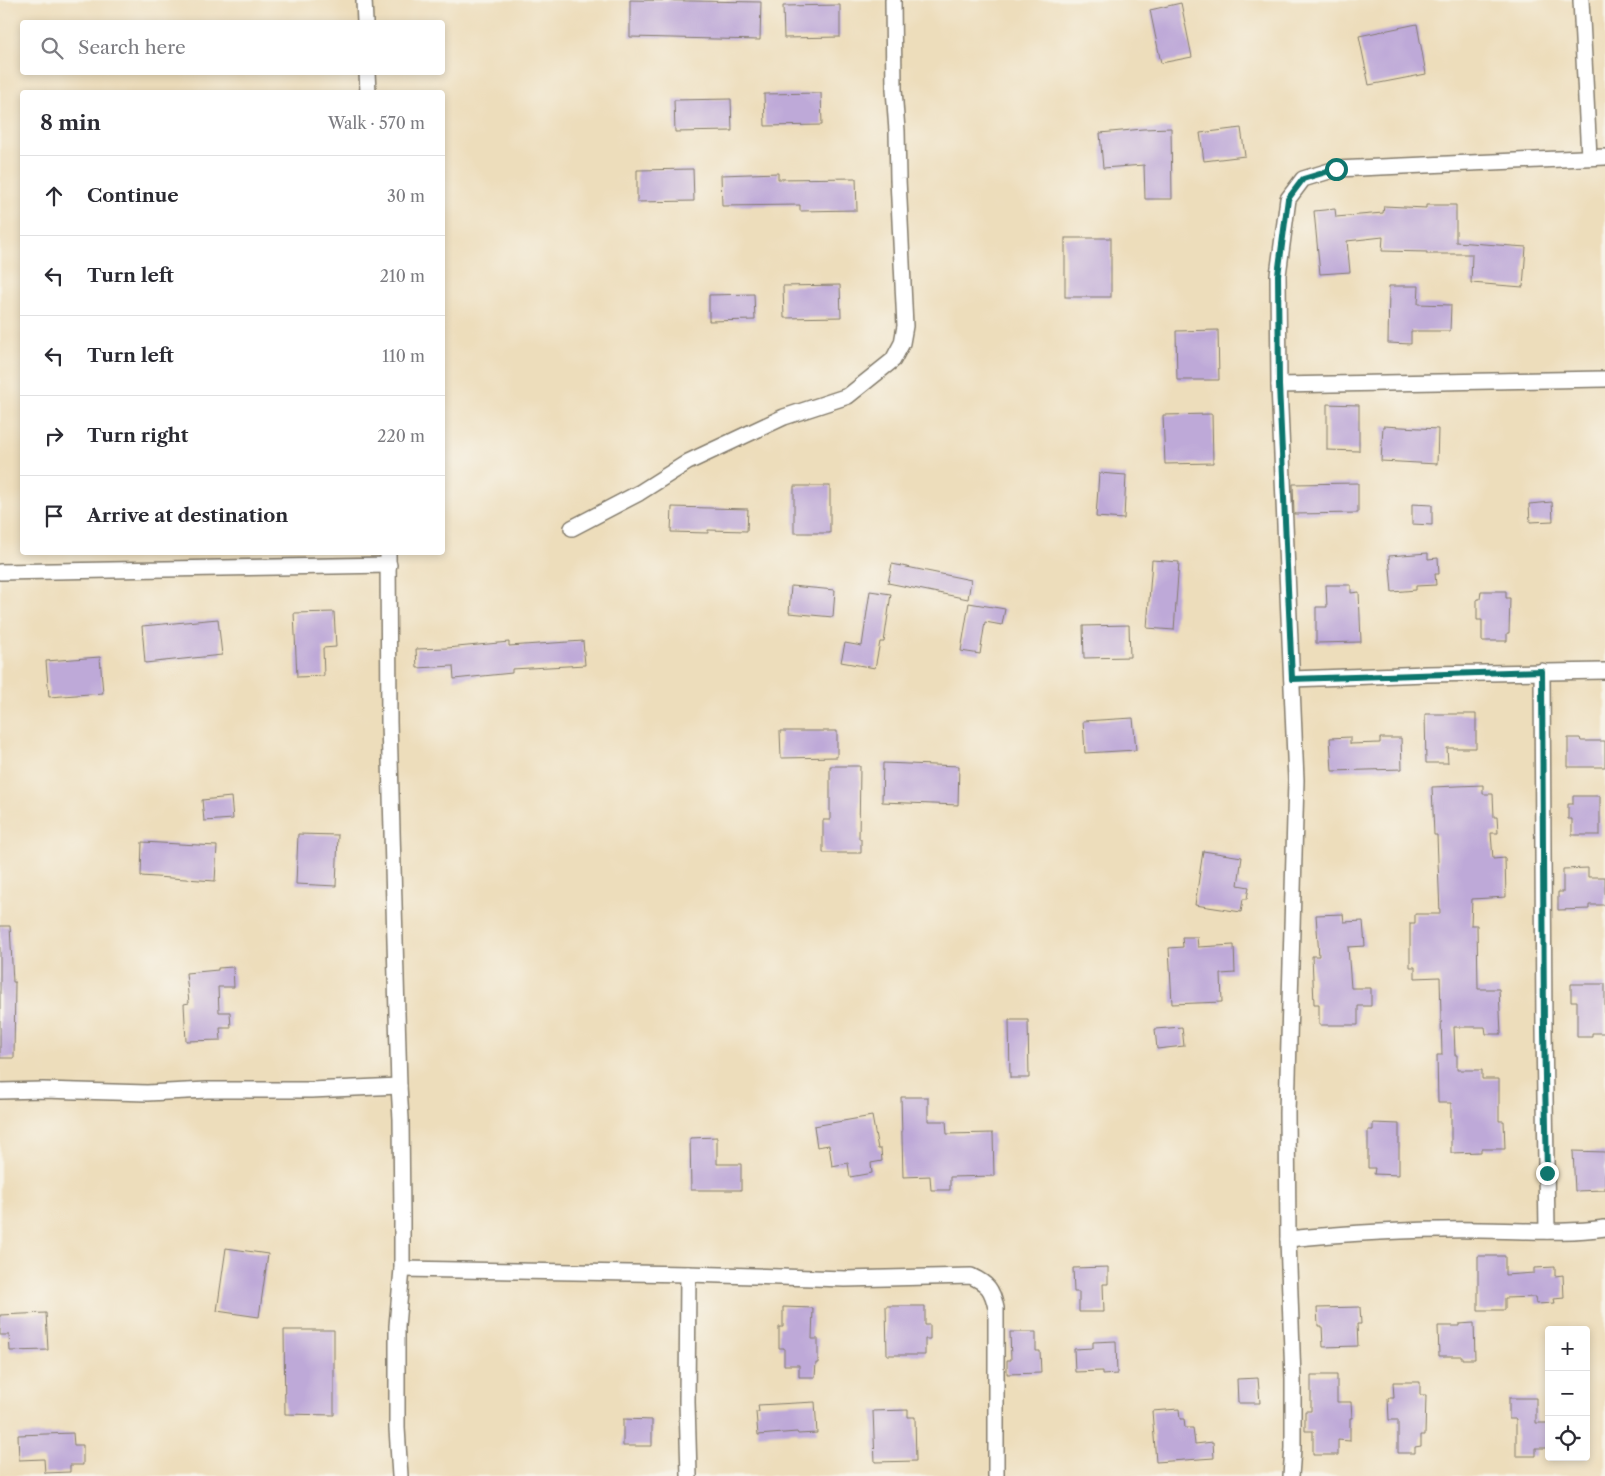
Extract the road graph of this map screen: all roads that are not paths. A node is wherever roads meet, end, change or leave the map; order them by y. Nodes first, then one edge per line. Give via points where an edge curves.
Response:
1 (364, 0) edge
2 (894, 0) edge
3 (1581, 0) edge
4 (365, 20) edge
5 (367, 75) edge
6 (368, 90) edge
7 (1589, 157) junction
8 (1605, 157) edge
9 (1605, 379) edge
10 (1279, 385) junction
11 (572, 528) dead end
12 (389, 559) edge
13 (0, 572) edge
14 (1542, 671) junction
15 (1605, 671) edge
16 (1292, 679) junction
17 (399, 1086) junction
18 (0, 1091) edge
19 (1605, 1228) edge
20 (1547, 1231) junction
21 (1288, 1239) junction
22 (402, 1269) junction
23 (688, 1274) junction
24 (400, 1476) edge
25 (689, 1476) edge
26 (996, 1476) edge
27 (1291, 1476) edge

1 - 4 street
2 - 11 street via 894,88 905,326 902,343 893,360 848,396 784,417 688,462 639,493
3 - 7 street
5 - 6 street
7 - 8 street
7 - 10 street via 1336,169 1303,179 1288,199 1278,275
9 - 10 street
10 - 16 street
12 - 13 street
12 - 17 street
14 - 15 street
14 - 16 street
14 - 20 street
16 - 21 street via 1296,780 1287,1113
17 - 18 street via 147,1093
17 - 22 street
19 - 20 street
20 - 21 street via 1376,1232
21 - 27 street via 1293,1379
22 - 23 street
22 - 24 street via 397,1326
23 - 25 street
23 - 26 street via 845,1279 971,1276 989,1286 996,1308

